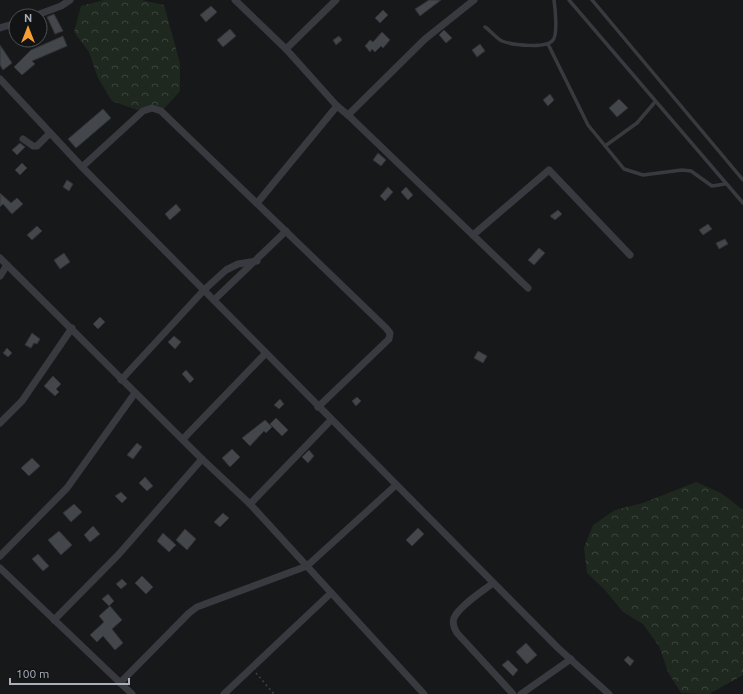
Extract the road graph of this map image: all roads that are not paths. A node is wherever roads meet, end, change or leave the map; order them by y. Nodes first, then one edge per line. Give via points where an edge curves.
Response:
1 (70, 0) edge
2 (235, 0) edge
3 (336, 0) edge
4 (474, 0) edge
5 (554, 0) edge
6 (569, 0) edge
7 (592, 0) edge
8 (58, 3) edge
9 (48, 8) edge
10 (485, 27) dead end
11 (548, 44) junction
12 (286, 49) junction
13 (0, 79) edge
14 (656, 102) junction
15 (337, 106) junction
16 (348, 115) junction
17 (50, 133) junction
18 (23, 139) dead end
19 (605, 146) junction
20 (82, 167) junction
21 (743, 180) edge
22 (725, 184) junction
23 (258, 202) junction
24 (743, 203) edge
25 (286, 231) junction
26 (473, 235) junction
27 (630, 255) dead end
28 (0, 258) edge
29 (257, 261) junction
30 (7, 265) junction
31 (0, 276) edge
32 (528, 288) dead end
33 (204, 290) junction
34 (214, 300) junction
35 (72, 328) junction
36 (265, 354) junction
37 (121, 380) junction
38 (135, 393) junction
39 (318, 407) junction
40 (331, 420) junction
41 (0, 423) edge
42 (183, 439) junction
43 (202, 459) junction
44 (396, 485) junction
45 (250, 504) junction
46 (0, 556) edge
47 (307, 566) junction
48 (0, 568) edge
49 (492, 583) junction
50 (331, 593) junction
51 (54, 620) junction
52 (571, 659) junction
53 (120, 683) junction
54 (132, 694) edge
55 (224, 694) edge
56 (424, 694) edge
57 (513, 694) edge
58 (521, 694) edge
59 (610, 694) edge

1 - 8 street
2 - 12 street
3 - 12 street
4 - 16 street via 426,39
5 - 11 lane via 555,35 553,41
6 - 14 lane
7 - 21 lane
8 - 9 street
10 - 11 lane via 501,40 514,44
11 - 19 lane via 588,125
12 - 15 street
13 - 17 street
14 - 19 lane via 637,123
14 - 22 lane
15 - 16 street
15 - 23 street
16 - 26 street
17 - 18 street via 37,146
17 - 20 street
19 - 22 lane via 624,169 643,175 682,170 691,172 712,186
20 - 23 street via 143,111 152,108 162,112
20 - 33 street
22 - 24 lane
23 - 25 street
25 - 29 street
25 - 39 street via 390,333 389,339
26 - 27 street via 549,170
26 - 32 street
28 - 30 street
29 - 33 street via 238,264 226,270
29 - 34 street
30 - 31 street
30 - 35 street
33 - 34 street
33 - 37 street
34 - 36 street
35 - 37 street
35 - 41 street via 22,401
36 - 39 street
36 - 42 street
37 - 38 street
38 - 42 street
38 - 46 street via 67,488
39 - 40 street
40 - 44 street
40 - 45 street
42 - 43 street
43 - 45 street
43 - 51 street via 119,554
44 - 47 street
44 - 49 street
45 - 47 street
47 - 50 street
47 - 53 street via 197,607
48 - 51 street
49 - 52 street
49 - 57 street via 459,611 453,625 457,633
50 - 55 street
50 - 56 street
51 - 53 street
52 - 58 street
52 - 59 street
53 - 54 street

